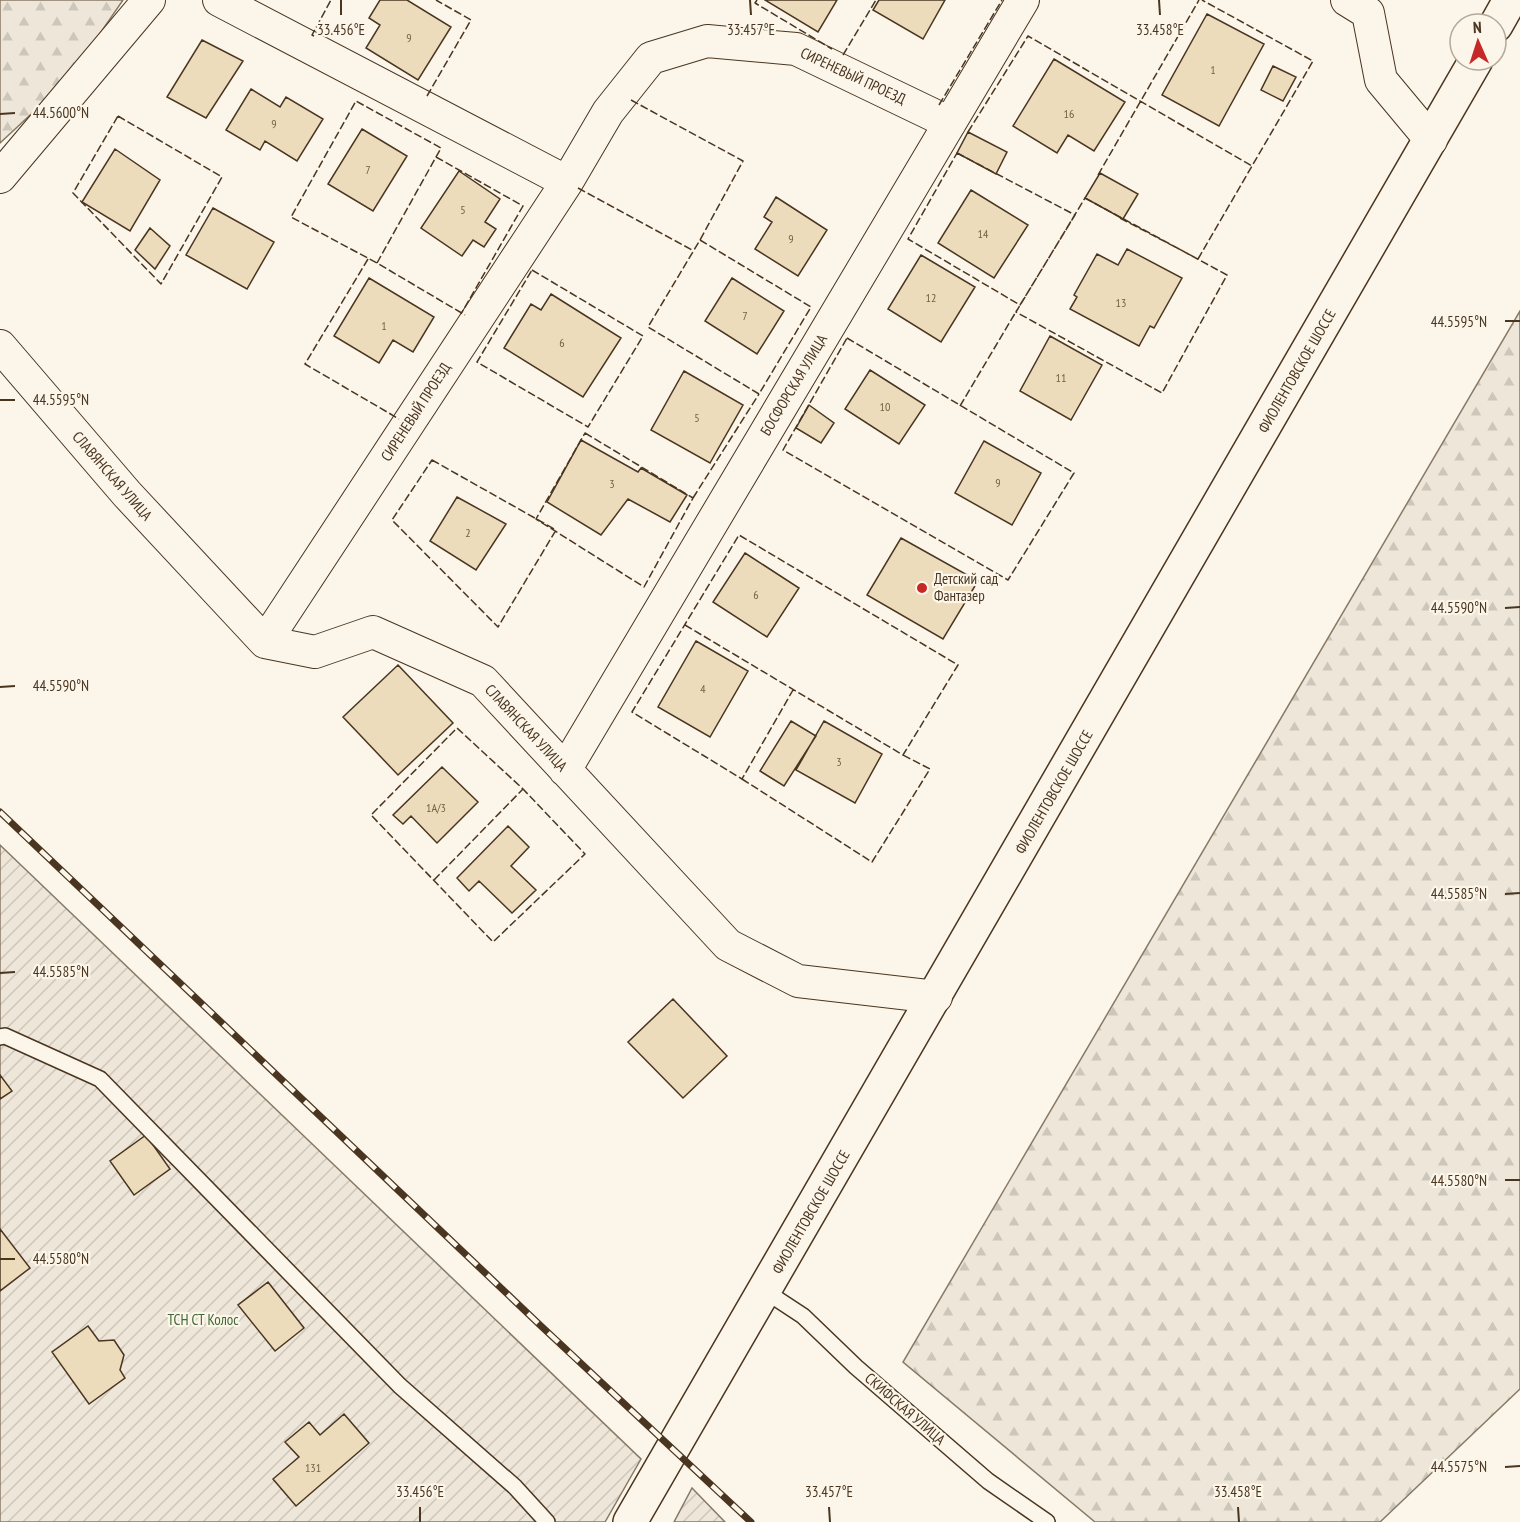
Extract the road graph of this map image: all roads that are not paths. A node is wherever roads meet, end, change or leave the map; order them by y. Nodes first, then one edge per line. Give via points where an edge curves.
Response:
1 (149, 0) edge
2 (219, 0) edge
3 (1023, 0) edge
4 (1347, 0) edge
5 (1469, 72) edge
6 (950, 123) junction
7 (1431, 140) junction
8 (0, 177) edge
9 (567, 182) junction
10 (0, 346) edge
11 (265, 642) junction
12 (565, 770) junction
13 (936, 997) junction
14 (2, 1033) edge
15 (765, 1291) junction
16 (547, 1522) edge
17 (630, 1522) edge
18 (1047, 1522) edge

1 - 8 street
2 - 9 street
3 - 6 street, БОСФОРСКАЯ УЛИЦА
4 - 7 street via 1368,13 1381,80
5 - 7 main road, ФИОЛЕНТОВСКОЕ ШОССЕ
6 - 9 street, СИРЕНЕВЫЙ ПРОЕЗД via 796,49 707,42 651,58 608,112
6 - 12 street, БОСФОРСКАЯ УЛИЦА
7 - 13 main road, ФИОЛЕНТОВСКОЕ ШОССЕ
9 - 11 street, СИРЕНЕВЫЙ ПРОЕЗД
10 - 11 street, СЛАВЯНСКАЯ УЛИЦА via 126,495
11 - 12 street, СЛАВЯНСКАЯ УЛИЦА via 315,652 373,632 483,681
12 - 13 street, СЛАВЯНСКАЯ УЛИЦА via 728,945 798,981
13 - 15 main road, ФИОЛЕНТОВСКОЕ ШОССЕ
14 - 16 lane via 100,1079 400,1386 515,1487
15 - 17 main road, ФИОЛЕНТОВСКОЕ ШОССЕ
15 - 18 lane, СКИФСКАЯ УЛИЦА via 802,1316 988,1481

